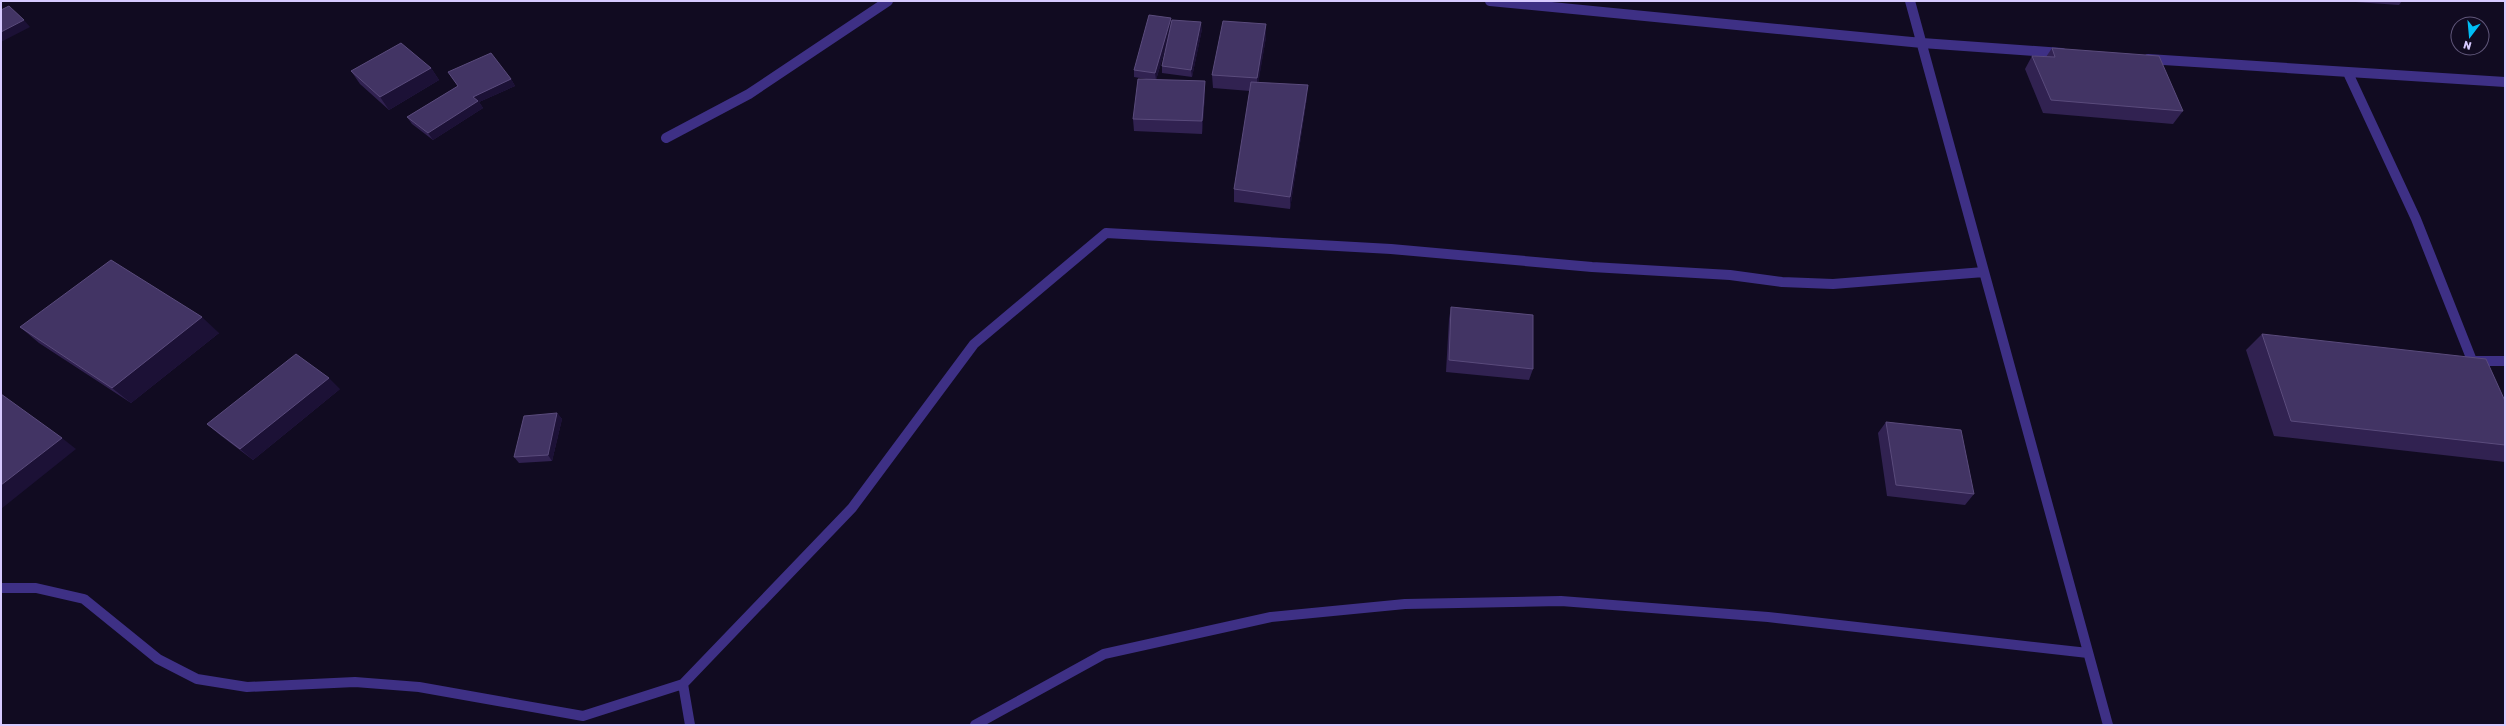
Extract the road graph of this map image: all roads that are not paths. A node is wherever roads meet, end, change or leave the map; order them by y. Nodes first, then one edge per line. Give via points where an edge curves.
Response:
1 (888, 1) edge
2 (1490, 1) edge
3 (1910, 1) edge
4 (1922, 43) junction
5 (2072, 54) edge
6 (2135, 58) edge
7 (2348, 73) junction
8 (2505, 82) edge
9 (666, 138) dead end
10 (1984, 272) junction
11 (2472, 361) junction
12 (2505, 361) edge
13 (2478, 375) edge
14 (1, 588) edge
15 (2088, 653) junction
16 (683, 684) junction
17 (690, 725) edge
18 (975, 725) edge
19 (2108, 725) edge

1 - 9 street via 749,94
2 - 4 street
3 - 4 street
4 - 5 street
4 - 10 street
6 - 7 street
7 - 8 street
7 - 11 street via 2416,219
10 - 15 street
10 - 16 street via 1833,284 1782,282 1730,275 1592,267 1391,249 1106,233 974,344 852,508
11 - 12 street
11 - 13 street
14 - 16 street via 36,588 84,599 158,659 197,679 247,687 355,682 419,687 583,716
15 - 18 street via 1768,617 1561,601 1405,604 1271,618 1104,654
15 - 19 street
16 - 17 street

